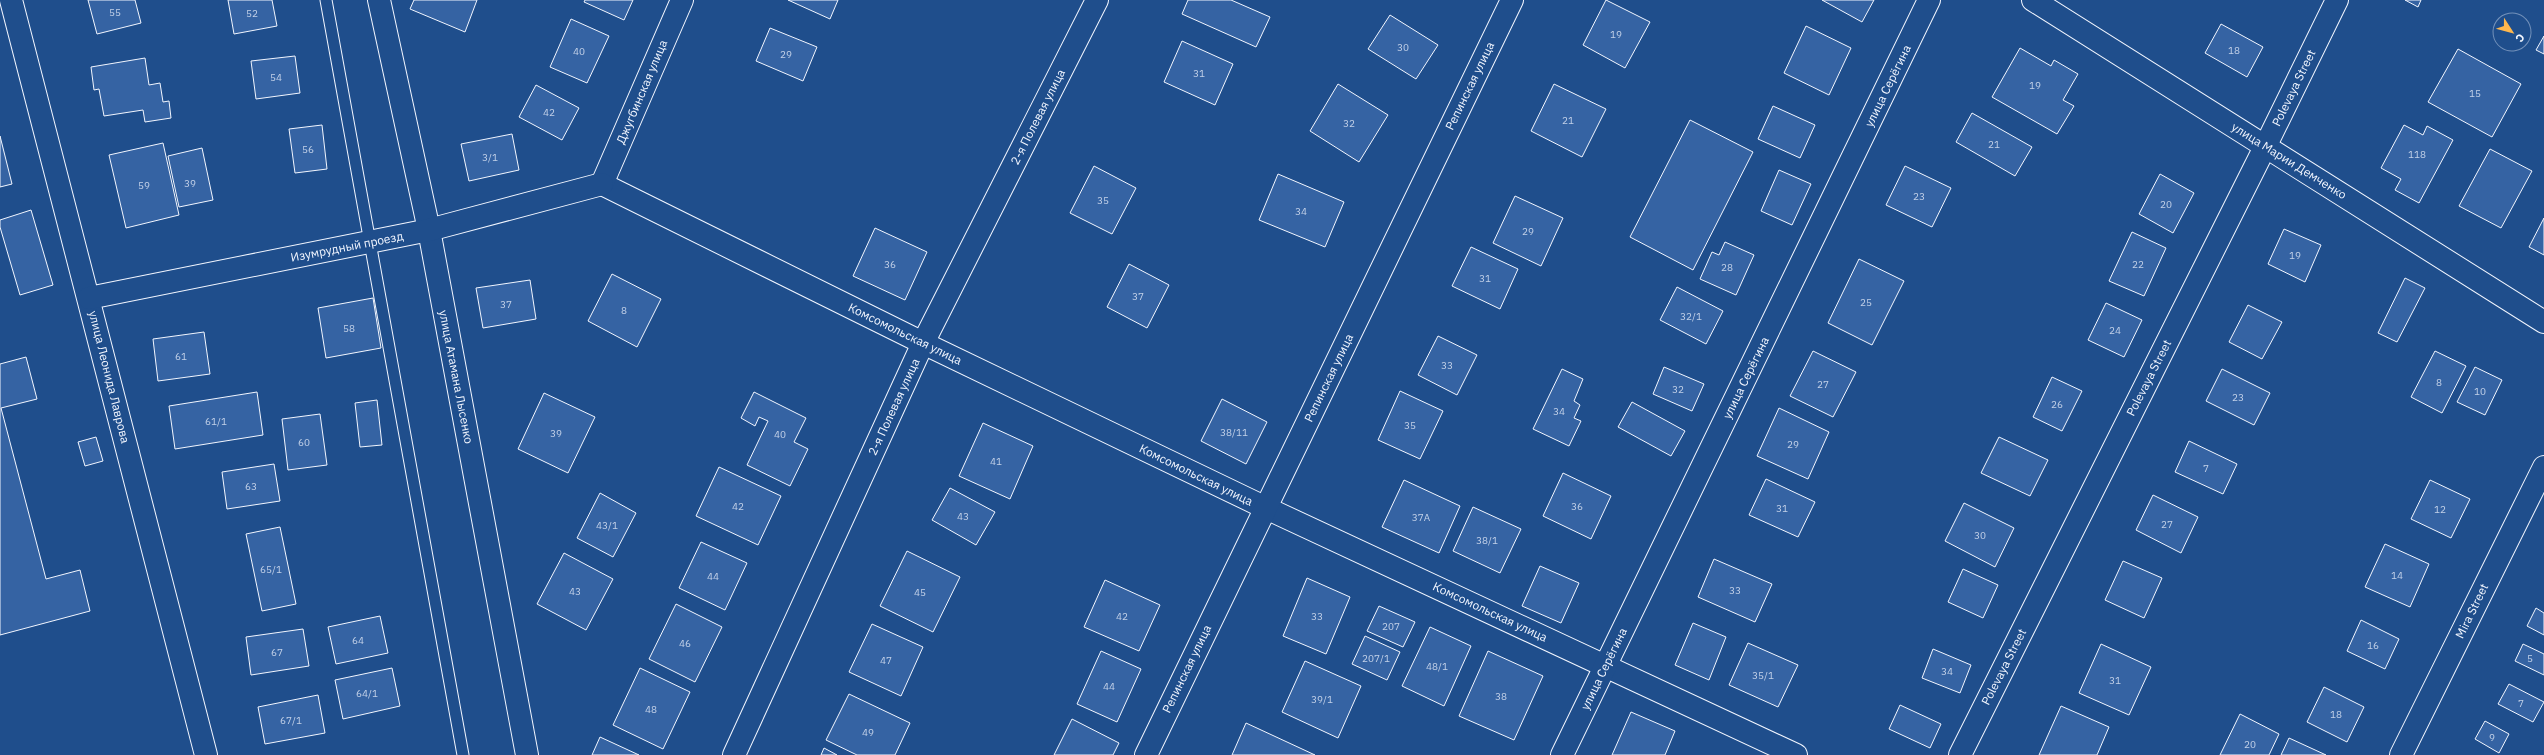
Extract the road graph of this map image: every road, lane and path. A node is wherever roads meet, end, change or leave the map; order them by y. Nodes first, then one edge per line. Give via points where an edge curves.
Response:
1 (11, 0) edge
2 (326, 0) edge
3 (379, 0) edge
4 (682, 0) edge
5 (1097, 0) edge
6 (1512, 0) edge
7 (1930, 0) edge
8 (2033, 0) edge
9 (2336, 0) edge
10 (2266, 147) junction
11 (602, 184) junction
12 (429, 230) junction
13 (371, 242) junction
14 (89, 298) junction
15 (2544, 322) edge
16 (923, 343) junction
17 (2544, 467) edge
18 (1266, 508) junction
19 (1606, 666) junction
20 (206, 755) edge
21 (463, 755) edge
22 (527, 755) edge
23 (734, 755) edge
24 (1146, 755) edge
25 (1562, 755) edge
26 (1796, 755) edge
27 (1960, 755) edge
28 (2401, 755) edge

1 - 14 street, улица Леонида Лаврова
2 - 13 lane
3 - 12 street, улица Атамана Лысенко
4 - 11 street, Джугбинская улица
5 - 16 street, 2-я Полевая улица
6 - 18 street, Репинская улица
7 - 19 street, улица Серёгина
8 - 10 street, улица Марии Демченко
9 - 10 street, Polevaya Street
10 - 15 street, улица Марии Демченко
10 - 27 street, Polevaya Street
11 - 12 street, Изумрудный проезд
11 - 16 street, Комсомольская улица
12 - 13 street, Изумрудный проезд
12 - 22 street, улица Атамана Лысенко
13 - 14 street, Изумрудный проезд
13 - 21 lane
14 - 20 street, улица Леонида Лаврова
16 - 18 street, Комсомольская улица
16 - 23 street, 2-я Полевая улица
17 - 28 street, Mira Street
18 - 19 street, Комсомольская улица
18 - 24 street, Репинская улица
19 - 25 street, улица Серёгина
19 - 26 street, Комсомольская улица

